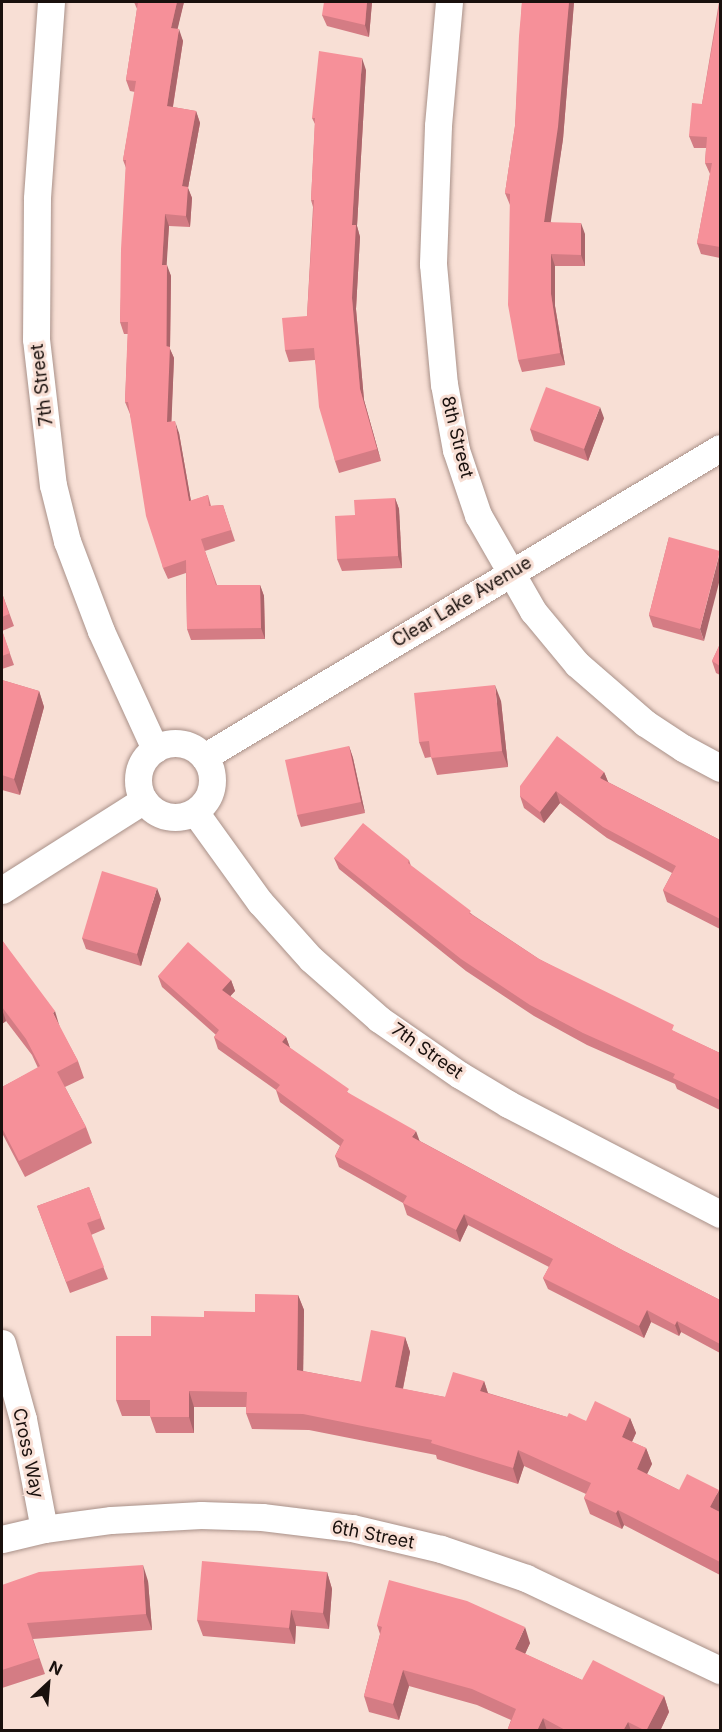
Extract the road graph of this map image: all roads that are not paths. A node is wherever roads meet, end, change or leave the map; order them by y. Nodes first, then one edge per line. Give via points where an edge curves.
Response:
1 (51, 2) edge
2 (449, 2) edge
3 (720, 448) edge
4 (510, 573) junction
5 (155, 748) junction
6 (204, 757) junction
7 (720, 768) edge
8 (144, 801) junction
9 (195, 812) junction
10 (2, 890) edge
11 (720, 1214) edge
12 (2, 1343) edge
13 (44, 1529) junction
14 (2, 1539) edge
15 (720, 1670) edge

1 - 5 street, 7th Street via 37,199 36,339 53,485 67,541 101,630
2 - 4 street, 8th Street via 438,126 433,264 444,384 456,450 478,515
3 - 4 street, Clear Lake Avenue
4 - 6 street, Clear Lake Avenue
4 - 7 street, 8th Street via 533,611 577,664 610,695 674,742
5 - 6 street via 175,743 196,749
5 - 8 street via 140,766 138,778
6 - 9 street via 210,766 212,786
8 - 9 street via 161,815
8 - 10 street
9 - 11 street, 7th Street via 260,902 311,959 379,1018 508,1104
12 - 13 street, Cross Way via 23,1419
13 - 14 street, 6th Street
13 - 15 street, 6th Street via 111,1520 201,1515 262,1517 352,1528 441,1549 526,1578

